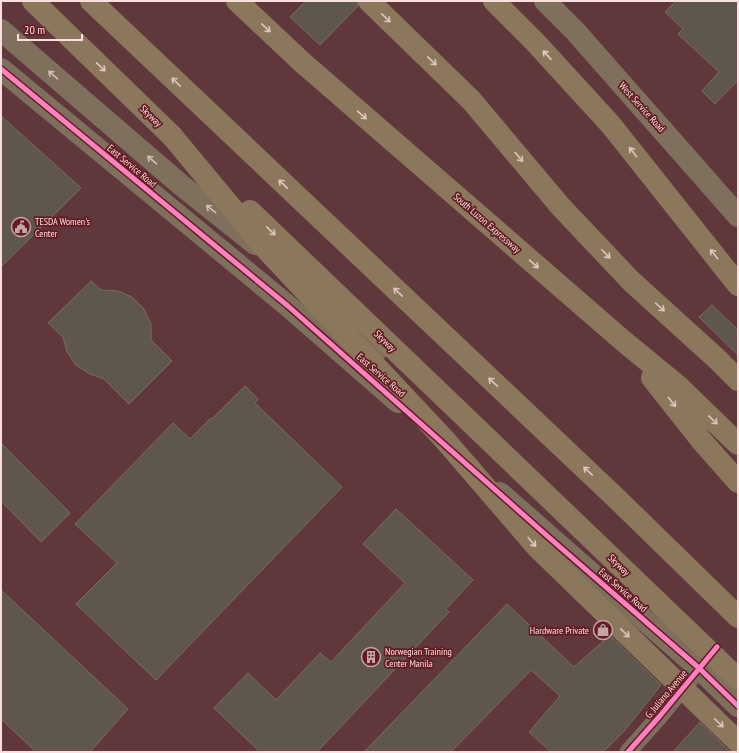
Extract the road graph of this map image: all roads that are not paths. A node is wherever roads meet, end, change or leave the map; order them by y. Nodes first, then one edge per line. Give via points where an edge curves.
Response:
1 (33, 1) edge
2 (91, 1) edge
3 (237, 1) edge
4 (369, 1) edge
5 (494, 1) edge
6 (545, 1) edge
7 (1, 30) edge
8 (1, 69) edge
9 (172, 136) junction
10 (181, 185) junction
11 (163, 204) junction
12 (738, 216) edge
13 (738, 284) edge
14 (621, 339) junction
15 (738, 380) edge
16 (738, 444) edge
17 (738, 482) edge
18 (616, 498) junction
19 (738, 602) edge
20 (738, 617) edge
21 (716, 647) junction
22 (699, 668) junction
23 (738, 668) edge
24 (738, 680) edge
25 (738, 706) edge
26 (738, 742) edge
27 (634, 750) edge

1 -> 9 highway, Skyway
18 -> 2 highway
3 -> 14 highway, South Luzon Expressway via 304,63
4 -> 15 highway via 471,100 561,208 631,281
13 -> 5 highway via 612,125
6 - 12 main road, West Service Road via 575,31
10 -> 7 main road, East Service Road
8 - 11 main road, East Service Road
9 -> 24 highway, Skyway, bridge
9 -> 26 highway, bridge via 264,247 444,439 536,547
10 - 11 main road
21 -> 10 main road, East Service Road via 303,282
11 - 22 main road, East Service Road via 288,306
14 -> 16 highway, South Luzon Expressway via 678,386
14 -> 17 highway via 701,440
18 - 19 highway
18 - 20 highway
21 - 22 street, G. Juliano Avenue
21 - 23 main road, East Service Road
22 - 25 main road, East Service Road
22 - 27 street, G. Juliano Avenue

